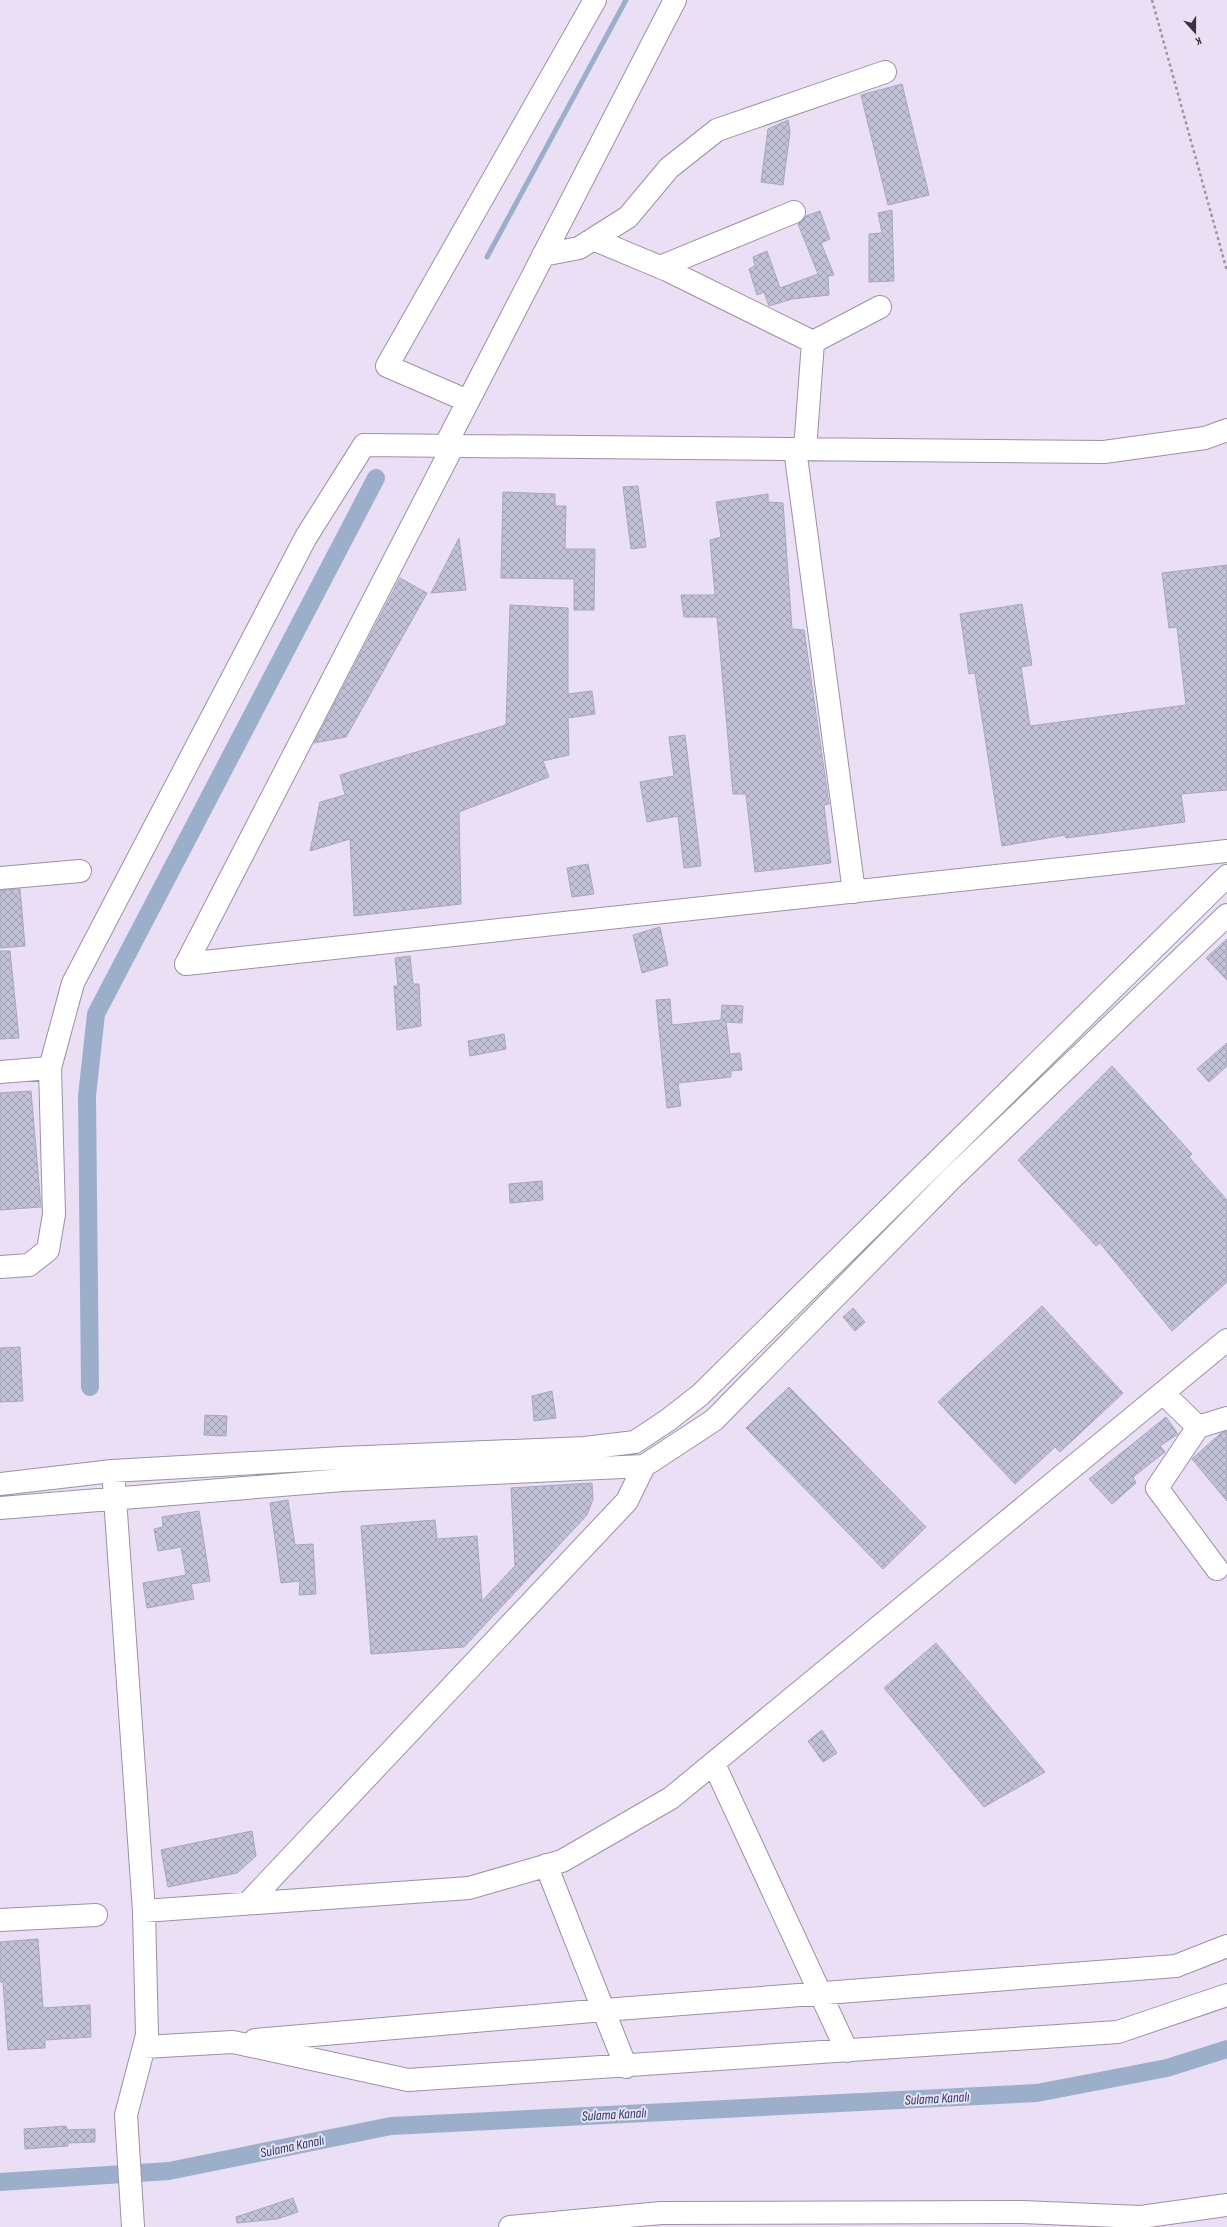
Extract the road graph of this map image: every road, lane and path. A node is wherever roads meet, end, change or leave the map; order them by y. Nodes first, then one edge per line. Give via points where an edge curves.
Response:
1 (595, 0) edge
2 (675, 0) edge
3 (1152, 0) edge
4 (885, 72) dead end
5 (794, 212) dead end
6 (593, 238) junction
7 (543, 255) junction
8 (660, 267) junction
9 (1227, 271) edge
10 (880, 307) dead end
11 (813, 342) junction
12 (468, 401) junction
13 (1227, 430) edge
14 (449, 446) junction
15 (800, 450) junction
16 (1227, 851) edge
17 (80, 871) dead end
18 (1227, 876) edge
19 (0, 878) edge
20 (854, 892) junction
21 (1227, 915) edge
22 (50, 1068) junction
23 (0, 1072) edge
24 (0, 1267) edge
25 (1227, 1340) edge
26 (1164, 1394) junction
27 (1227, 1418) edge
28 (1198, 1427) junction
29 (644, 1466) junction
30 (112, 1471) junction
31 (0, 1484) edge
32 (116, 1498) junction
33 (0, 1508) edge
34 (1217, 1569) dead end
35 (714, 1764) junction
36 (546, 1866) junction
37 (248, 1903) junction
38 (144, 1911) junction
39 (96, 1915) dead end
40 (0, 1920) edge
41 (1227, 1946) edge
42 (820, 1994) junction
43 (1227, 1995) edge
44 (604, 2010) junction
45 (233, 2042) junction
46 (144, 2047) junction
47 (847, 2051) junction
48 (626, 2067) junction
49 (1227, 2205) edge
50 (1200, 2211) junction
51 (132, 2217) edge
52 (510, 2227) edge
53 (1180, 2227) edge

1 - 12 street via 387,366
2 - 7 street
3 - 9 path
4 - 6 street via 717,130 669,168 628,217
5 - 8 street
6 - 7 street via 579,248
6 - 8 street
7 - 12 street
8 - 11 street
10 - 11 street
11 - 15 street
12 - 14 street
13 - 15 street via 1206,438 1104,452
14 - 15 street
14 - 20 street via 186,964
14 - 22 street via 364,445 306,537 73,983
15 - 20 street
16 - 20 street
17 - 19 street
18 - 30 street via 700,1395 635,1442 585,1448
21 - 29 street via 952,1178 714,1420
22 - 23 street
22 - 24 street via 54,1214 48,1250 29,1265
25 - 26 street
26 - 28 street
26 - 35 street
27 - 28 street
28 - 34 street via 1157,1488
29 - 32 street via 343,1480
29 - 37 street via 627,1501
30 - 31 street
30 - 32 street
32 - 33 street
32 - 38 street
35 - 36 street via 671,1798 562,1861
35 - 42 street
36 - 37 street via 469,1888
36 - 44 street
37 - 38 street
38 - 46 street via 147,2035
39 - 40 street
41 - 42 street via 1176,1966
42 - 44 street
42 - 47 street
43 - 47 street via 1118,2032
44 - 45 street
44 - 48 street
45 - 46 street
45 - 48 street via 408,2080
46 - 51 street via 126,2115
47 - 48 street
49 - 50 street
50 - 52 street via 1141,2217 1022,2212 661,2213
50 - 53 street

